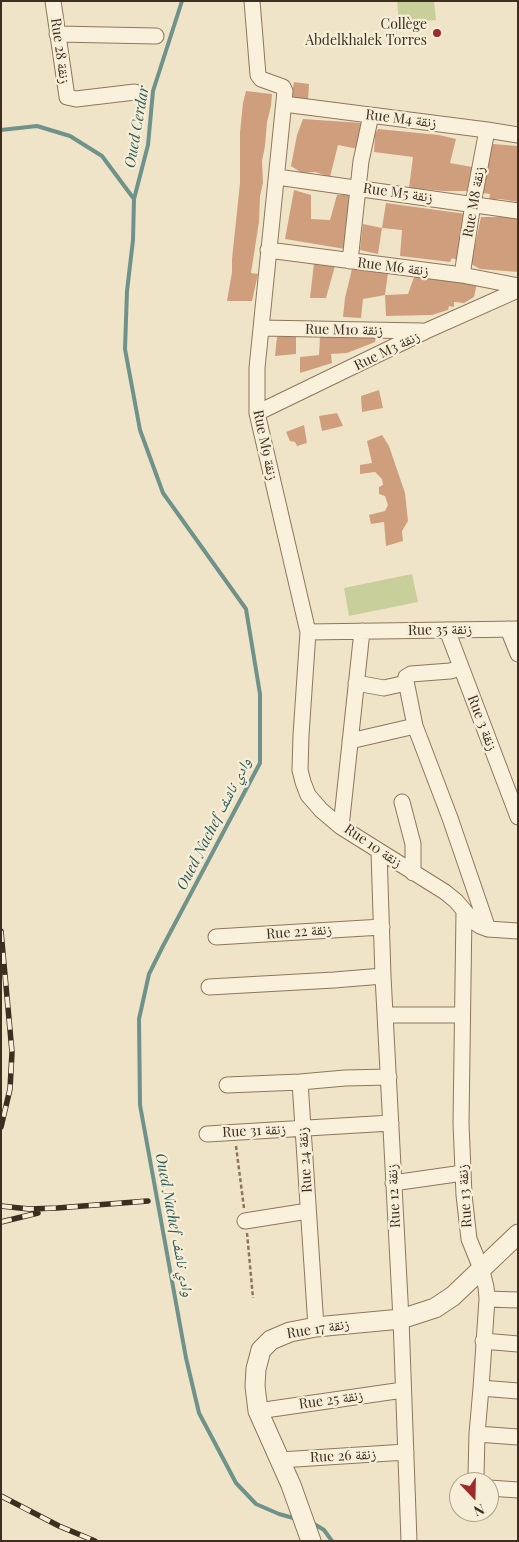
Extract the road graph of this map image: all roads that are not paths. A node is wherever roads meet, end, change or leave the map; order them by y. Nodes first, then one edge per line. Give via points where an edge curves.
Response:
1 (53, 1) edge
2 (252, 1) edge
3 (57, 34) junction
4 (156, 36) dead end
5 (135, 92) dead end
6 (284, 104) junction
7 (371, 115) junction
8 (487, 130) junction
9 (518, 135) edge
10 (277, 177) junction
11 (358, 188) junction
12 (473, 204) junction
13 (518, 211) edge
14 (268, 250) junction
15 (350, 261) junction
16 (462, 275) junction
17 (518, 286) edge
18 (518, 290) edge
19 (261, 328) junction
20 (426, 331) junction
21 (257, 413) junction
22 (513, 629) edge
23 (447, 630) junction
24 (308, 632) junction
25 (362, 632) junction
26 (518, 654) edge
27 (461, 668) junction
28 (356, 683) junction
29 (406, 683) junction
30 (415, 726) junction
31 (350, 741) junction
32 (402, 802) dead end
33 (518, 817) edge
34 (340, 827) junction
35 (379, 852) junction
36 (413, 873) junction
37 (464, 912) junction
38 (382, 928) junction
39 (488, 929) junction
40 (518, 931) edge
41 (216, 937) dead end
42 (383, 976) junction
43 (209, 987) dead end
44 (384, 1015) junction
45 (462, 1015) junction
46 (389, 1077) junction
47 (300, 1082) junction
48 (227, 1085) dead end
49 (391, 1123) junction
50 (303, 1129) junction
51 (207, 1134) dead end
52 (463, 1173) junction
53 (393, 1183) junction
54 (308, 1211) junction
55 (245, 1221) dead end
56 (514, 1242) edge
57 (482, 1271) junction
58 (486, 1299) junction
59 (518, 1300) edge
60 (401, 1319) junction
61 (316, 1327) junction
62 (483, 1341) junction
63 (518, 1344) edge
64 (481, 1388) junction
65 (403, 1390) junction
66 (518, 1391) edge
67 (258, 1411) junction
68 (477, 1434) junction
69 (518, 1437) edge
70 (406, 1452) junction
71 (280, 1460) junction
72 (477, 1472) edge
73 (499, 1489) edge
74 (518, 1490) edge
75 (311, 1541) edge
76 (409, 1541) edge

1 - 3 street, Rue 28 زنقة
2 - 6 street, Rue M9 زنقة via 258,74 261,79 284,88
3 - 4 street
3 - 5 street, Rue 28 زنقة via 67,97
6 - 7 street, Rue M4 زنقة
6 - 10 street, Rue M9 زنقة
7 - 8 street, Rue M4 زنقة
7 - 11 street
8 - 9 street, Rue M4 زنقة
8 - 12 street, Rue M8 زنقة
10 - 11 street, Rue M5 زنقة
10 - 14 street, Rue M9 زنقة
11 - 12 street, Rue M5 زنقة
11 - 15 street
12 - 13 street, Rue M5 زنقة
12 - 16 street, Rue M8 زنقة
14 - 15 street, Rue M6 زنقة
14 - 19 street, Rue M9 زنقة
15 - 16 street, Rue M6 زنقة
16 - 17 street, Rue M6 زنقة
18 - 20 street, Rue M3 زنقة
19 - 20 street, Rue M10 زنقة
19 - 21 street, Rue M9 زنقة
20 - 21 street, Rue M3 زنقة
21 - 24 street, Rue M9 زنقة
22 - 23 street, Rue 35 زنقة
22 - 26 street
23 - 25 street, Rue 35 زنقة
23 - 27 street, Rue 3 زنقة
24 - 25 street, Rue 35 زنقة
24 - 34 street, Rue M9 زنقة via 300,770 308,795
25 - 28 street, Rue 10 زنقة
27 - 29 street via 411,674 406,677
27 - 33 street, Rue 3 زنقة
28 - 29 street via 384,688
28 - 31 street, Rue 10 زنقة
29 - 30 street
30 - 31 street
30 - 39 street
31 - 34 street, Rue 10 زنقة
32 - 36 street via 413,844
34 - 35 street, Rue 10 زنقة
35 - 36 street, Rue 10 زنقة
35 - 38 street, Rue 12 زنقة
36 - 37 street, Rue 10 زنقة via 445,892
37 - 39 street, Rue 10 زنقة
37 - 45 street, Rue 13 زنقة
38 - 41 street, Rue 22 زنقة
38 - 42 street, Rue 12 زنقة
39 - 40 street, Rue 10 زنقة
42 - 43 street
42 - 44 street, Rue 12 زنقة
44 - 45 street
44 - 46 street, Rue 12 زنقة
45 - 52 street, Rue 13 زنقة
46 - 47 street
46 - 49 street, Rue 12 زنقة
47 - 48 street
47 - 50 street, Rue 24 زنقة
49 - 50 street, Rue 31 زنقة
49 - 53 street, Rue 12 زنقة
50 - 51 street, Rue 31 زنقة
50 - 54 street, Rue 24 زنقة
52 - 53 street
52 - 57 street, Rue 13 زنقة via 467,1228
53 - 60 street, Rue 12 زنقة
54 - 55 street
54 - 61 street, Rue 24 زنقة
56 - 57 street, Rue 17 زنقة
57 - 58 street, Rue 13 زنقة
57 - 60 street, Rue 17 زنقة via 435,1308
58 - 59 street
58 - 62 street, Rue 13 زنقة
60 - 61 street, Rue 17 زنقة
60 - 65 street, Rue 12 زنقة
61 - 67 street, Rue 17 زنقة via 280,1336 261,1350 256,1378
62 - 63 street
62 - 64 street, Rue 13 زنقة
64 - 66 street
64 - 68 street, Rue 13 زنقة
65 - 67 street, Rue 25 زنقة
65 - 70 street, Rue 12 زنقة
67 - 71 street, Rue 17 زنقة
68 - 69 street
68 - 72 street, Rue 13 زنقة
70 - 71 street, Rue 26 زنقة
70 - 76 street, Rue 12 زنقة
71 - 75 street, Rue 17 زنقة
73 - 74 street

